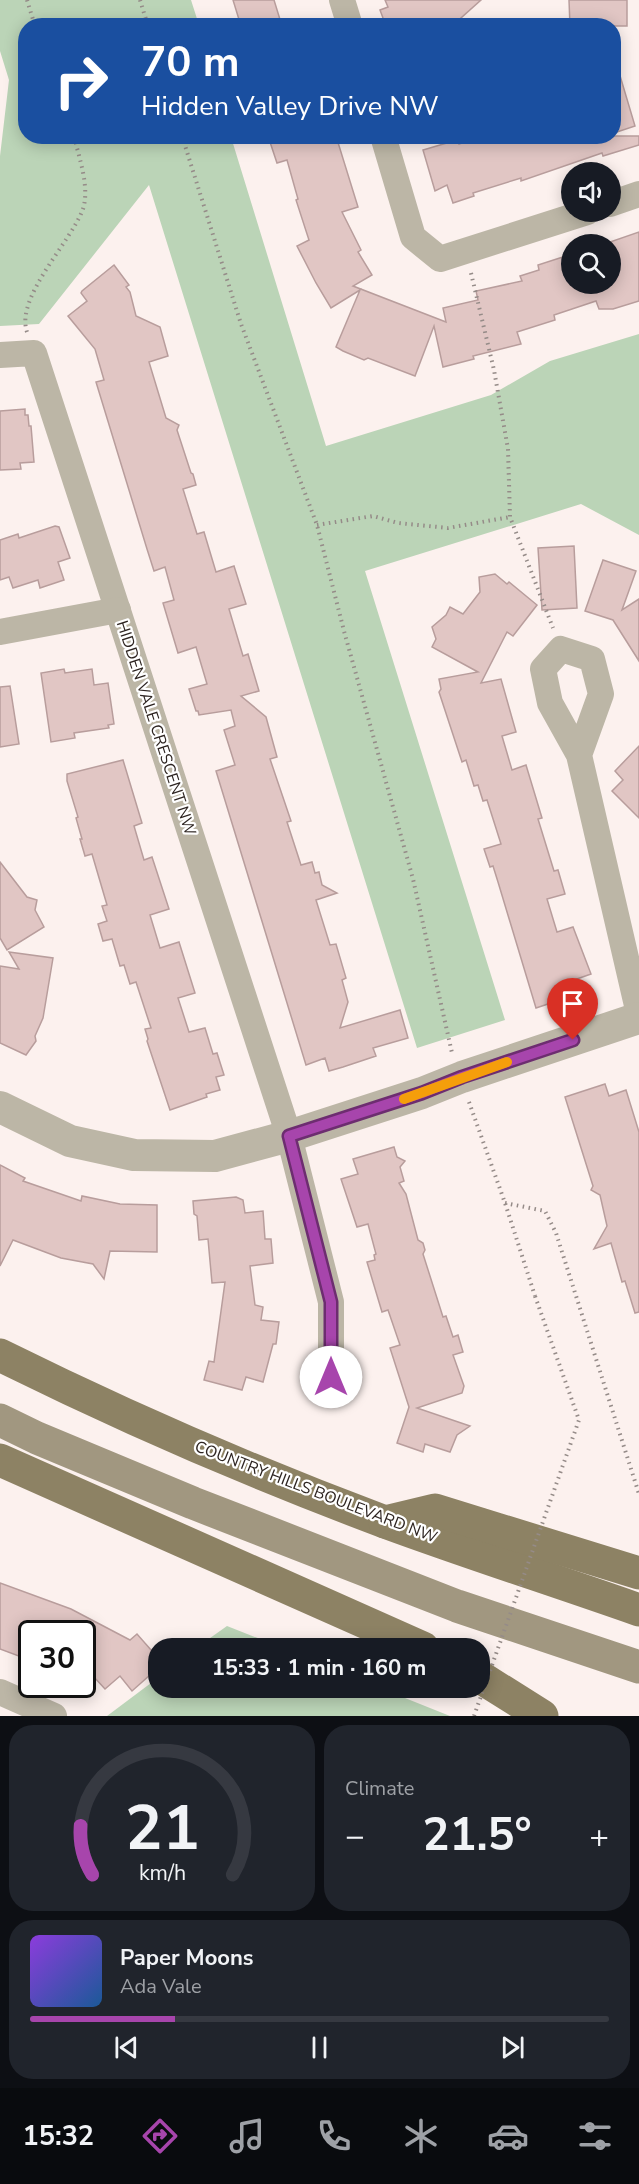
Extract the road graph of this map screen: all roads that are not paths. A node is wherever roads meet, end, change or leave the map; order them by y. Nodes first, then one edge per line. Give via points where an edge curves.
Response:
1 (342, 0) edge
2 (348, 18) edge
3 (385, 144) edge
4 (639, 194) edge
5 (621, 200) edge
6 (561, 221) edge
7 (0, 355) edge
8 (118, 610) junction
9 (0, 632) edge
10 (579, 755) junction
11 (639, 1016) edge
12 (0, 1107) edge
13 (289, 1136) junction
14 (0, 1355) edge
15 (331, 1377) dead end
16 (0, 1420) edge
17 (0, 1460) edge
18 (385, 1522) junction
19 (639, 1574) edge
20 (639, 1610) edge
21 (400, 1638) edge
22 (639, 1667) edge
23 (490, 1683) edge
24 (0, 1692) edge
25 (54, 1716) edge
26 (542, 1716) edge

1 - 2 street
3 - 6 street via 413,237 440,259
4 - 5 street
7 - 8 street, HIDDEN VALE CRESCENT NW via 34,353
8 - 9 street
8 - 13 street, HIDDEN VALE CRESCENT NW
10 - 10 street via 601,694 591,659 561,649 543,669 550,703
10 - 11 street
11 - 13 street
12 - 13 street via 70,1141 134,1155 215,1156
13 - 15 street, HIDDEN VALE CRESCENT NW via 331,1302
14 - 18 main road, COUNTRY HILLS BOULEVARD NW via 243,1466
16 - 22 main road via 194,1503 457,1606
17 - 21 main road
18 - 19 main road via 435,1510
18 - 20 main road, COUNTRY HILLS BOULEVARD NW
23 - 26 main road
24 - 25 street

